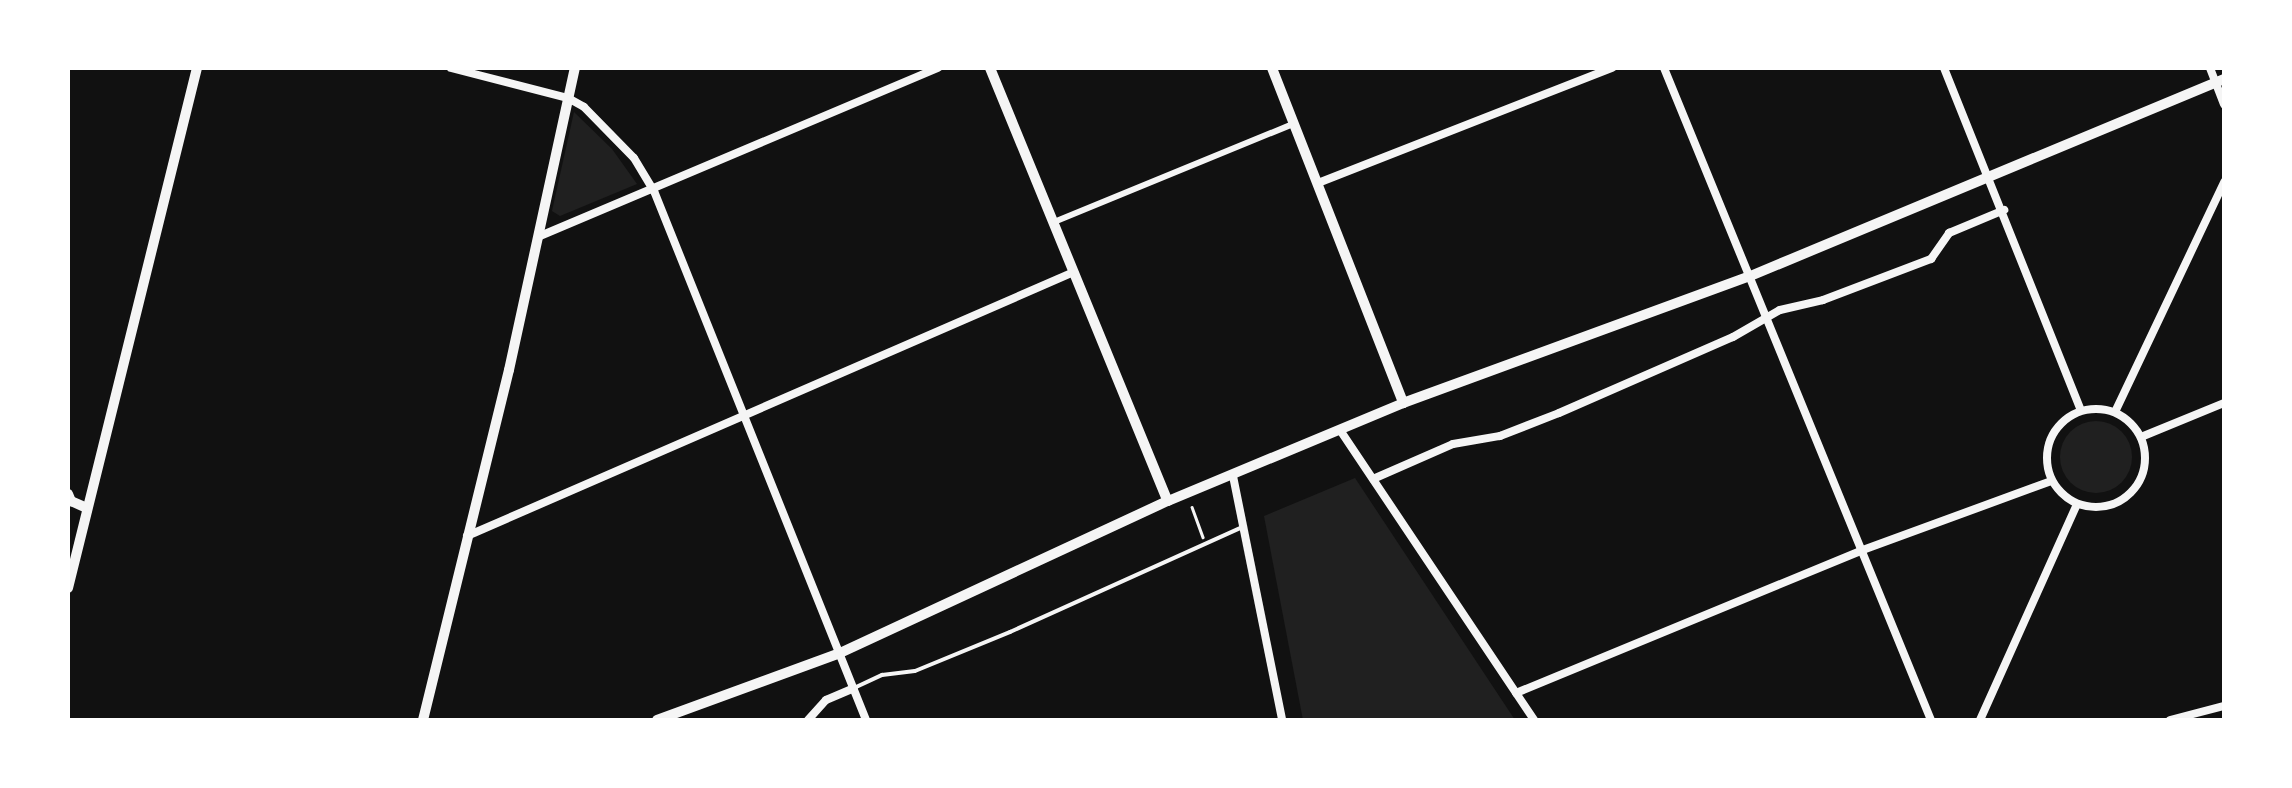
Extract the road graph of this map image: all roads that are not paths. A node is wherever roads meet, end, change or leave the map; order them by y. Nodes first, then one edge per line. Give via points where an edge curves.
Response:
1 (196, 68) edge
2 (450, 68) edge
3 (576, 68) edge
4 (938, 68) edge
5 (990, 68) edge
6 (1272, 68) edge
7 (1612, 68) edge
8 (1664, 68) edge
9 (1944, 68) edge
10 (2210, 68) edge
11 (2220, 81) edge
12 (568, 98) junction
13 (2224, 104) edge
14 (1294, 124) junction
15 (1992, 178) junction
16 (2224, 182) edge
17 (1318, 183) junction
18 (654, 191) junction
19 (2004, 210) junction
20 (1054, 222) junction
21 (540, 236) junction
22 (1074, 272) junction
23 (1748, 278) junction
24 (1764, 318) junction
25 (1403, 403) junction
26 (2224, 404) edge
27 (2081, 410) junction
28 (2115, 412) junction
29 (743, 416) junction
30 (1340, 430) junction
31 (2141, 437) junction
32 (1232, 476) junction
33 (1373, 479) junction
34 (2051, 480) junction
35 (68, 499) edge
36 (1168, 502) junction
37 (2077, 504) junction
38 (87, 508) junction
39 (1243, 527) junction
40 (466, 536) junction
41 (1860, 551) junction
42 (68, 588) edge
43 (840, 653) junction
44 (854, 688) junction
45 (1516, 694) junction
46 (2224, 706) edge
47 (423, 720) edge
48 (657, 720) edge
49 (808, 720) edge
50 (866, 720) edge
51 (1282, 720) edge
52 (1534, 720) edge
53 (1931, 720) edge
54 (1980, 720) edge
55 (2170, 720) edge

1 - 38 street
2 - 12 street
3 - 12 street
4 - 18 street
5 - 20 street
6 - 14 street
7 - 17 street
8 - 23 street
9 - 15 street
10 - 11 street
11 - 13 street
11 - 15 street
12 - 18 street via 634,158
12 - 21 street
14 - 17 street
14 - 20 street
15 - 19 street
15 - 23 street
16 - 28 street
17 - 25 street
18 - 21 street
18 - 29 street
19 - 24 street via 1949,233 1931,259
19 - 27 street
20 - 22 street
21 - 40 street
22 - 29 street
22 - 36 street
23 - 24 street
23 - 25 street
24 - 33 street via 1559,413 1500,436 1454,444
24 - 41 street
25 - 30 street
26 - 31 street
27 - 28 street
27 - 34 street via 2052,433 2046,450
28 - 31 street
29 - 40 street
29 - 43 street
30 - 32 street
30 - 33 street
31 - 37 street via 2144,466 2131,492 2106,506
32 - 36 street
32 - 39 street
33 - 45 street
34 - 37 street
34 - 41 street
35 - 38 street
36 - 43 street
37 - 54 street
38 - 42 street
39 - 44 lane via 916,671 882,675
39 - 51 street
40 - 47 street
41 - 45 street
41 - 53 street
43 - 44 street
43 - 48 street
44 - 49 street via 826,700
44 - 50 street
45 - 52 street
46 - 55 street

